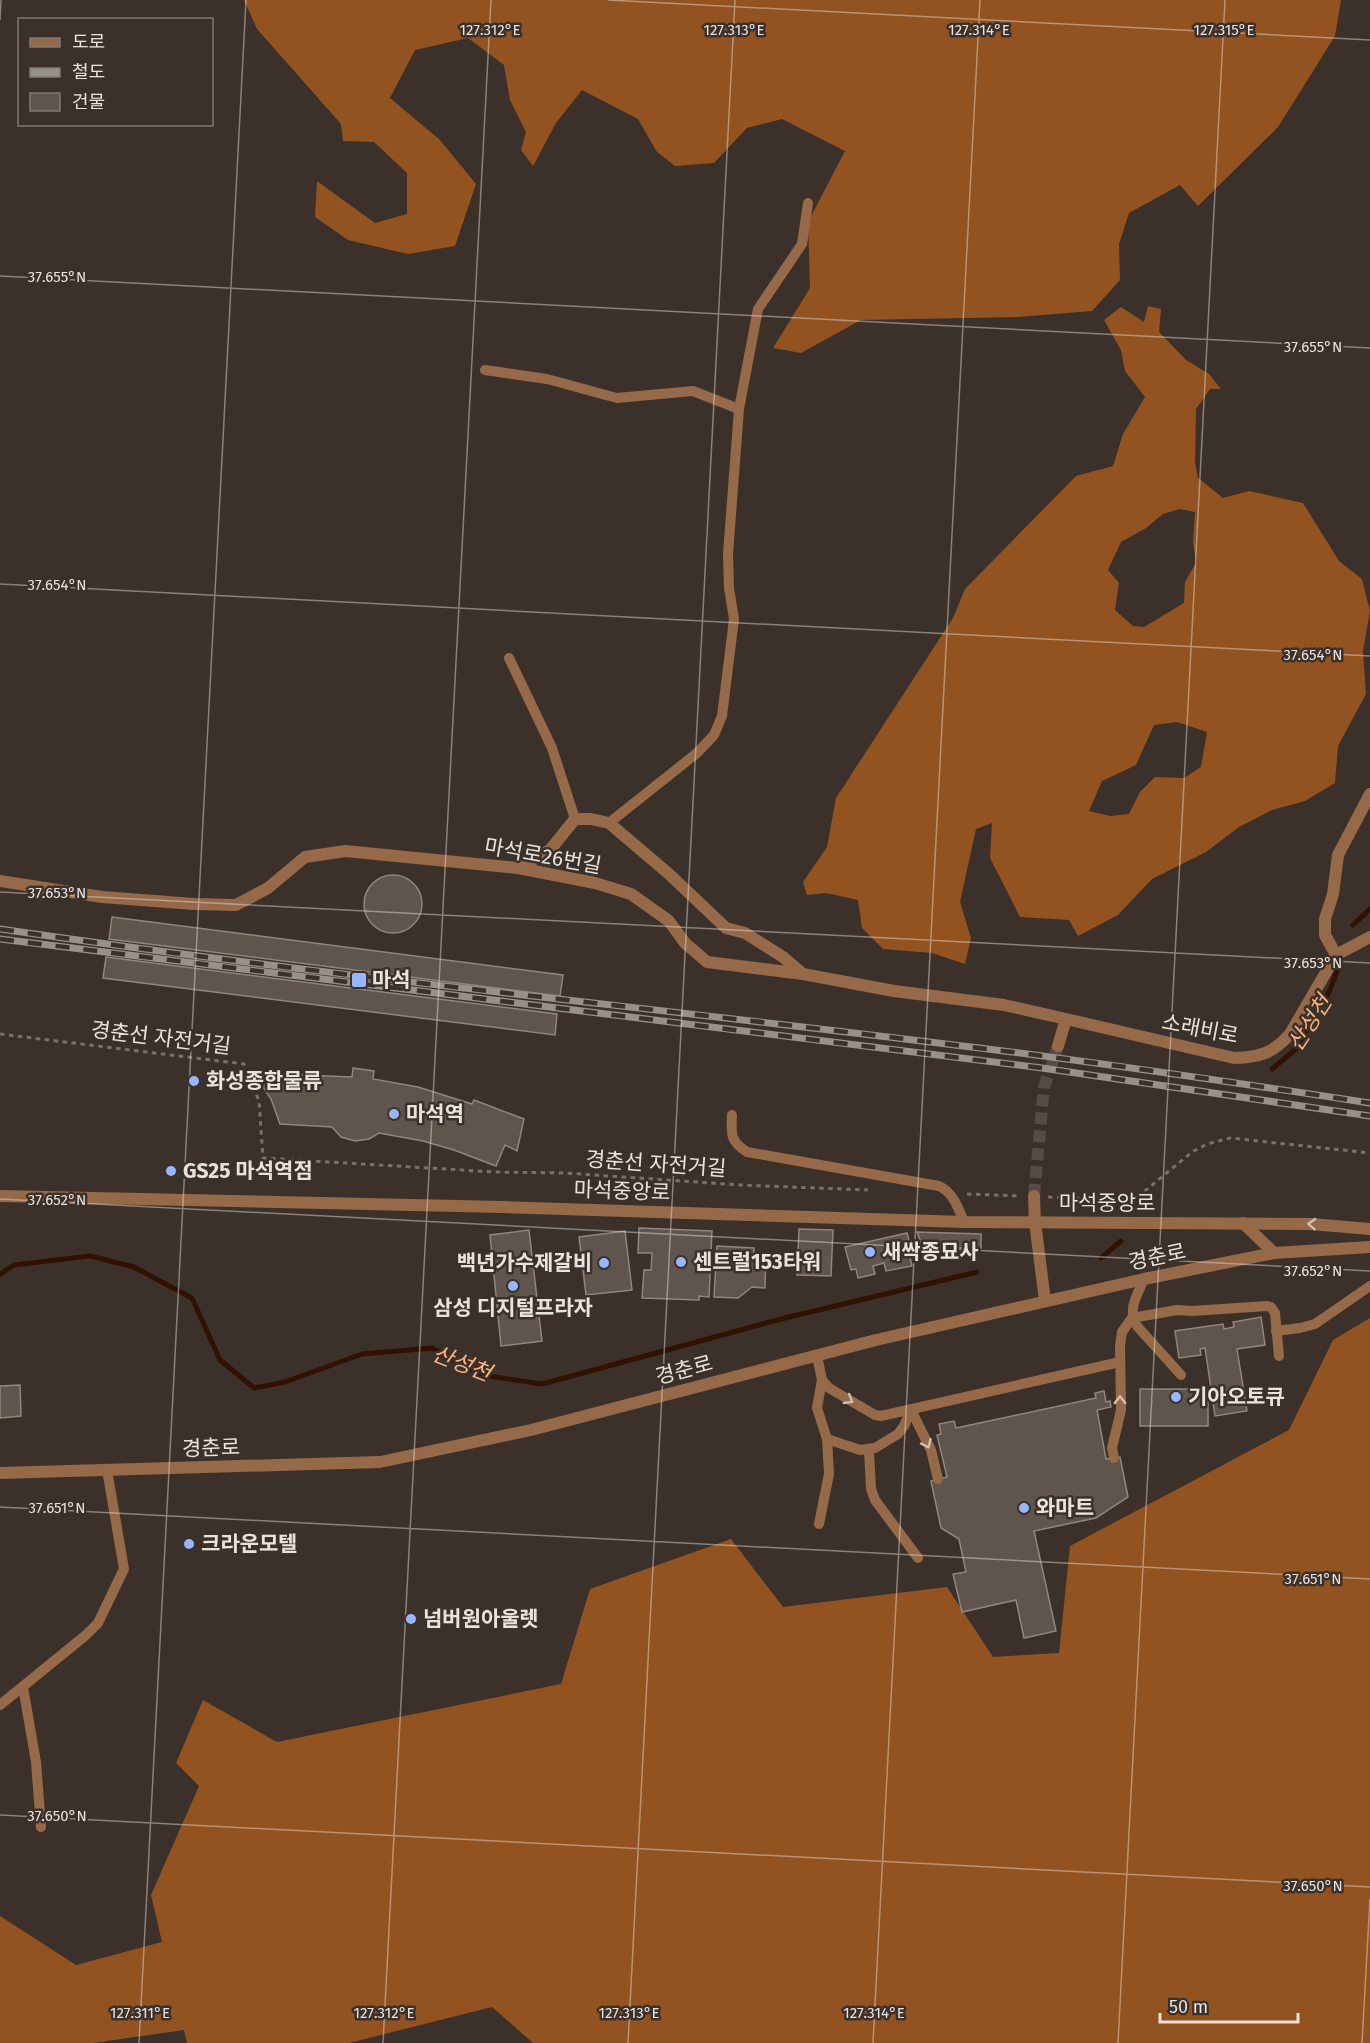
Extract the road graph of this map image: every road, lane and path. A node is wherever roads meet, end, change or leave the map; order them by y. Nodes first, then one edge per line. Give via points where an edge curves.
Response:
1 (808, 203) dead end
2 (485, 370) dead end
3 (739, 409) junction
4 (509, 658) dead end
5 (1370, 794) edge
6 (575, 819) junction
7 (609, 823) junction
8 (518, 868) junction
9 (0, 881) edge
10 (1370, 937) edge
11 (1336, 955) junction
12 (803, 974) junction
13 (1066, 1019) junction
14 (0, 1034) edge
15 (1058, 1046) tunnel mouth
16 (732, 1115) dead end
17 (1370, 1153) edge
18 (868, 1190) dead end
19 (949, 1193) junction
20 (0, 1196) edge
21 (1034, 1196) junction
22 (964, 1222) junction
23 (1035, 1222) junction
24 (1243, 1223) junction
25 (1370, 1228) edge
26 (1370, 1247) edge
27 (1274, 1253) junction
28 (1144, 1279) junction
29 (1370, 1286) edge
30 (1046, 1301) junction
31 (1132, 1313) junction
32 (1276, 1331) junction
33 (817, 1356) junction
34 (1279, 1356) dead end
35 (1120, 1362) junction
36 (1181, 1375) dead end
37 (822, 1380) junction
38 (911, 1410) junction
39 (827, 1439) junction
40 (868, 1450) junction
41 (1114, 1458) dead end
42 (107, 1470) junction
43 (0, 1473) edge
44 (938, 1479) dead end
45 (819, 1524) dead end
46 (918, 1558) dead end
47 (22, 1687) junction
48 (0, 1705) edge
49 (41, 1827) dead end

1 - 3 lane via 802,244 758,309
2 - 3 lane via 548,380 617,398 693,391
3 - 7 lane via 728,554 734,619 722,716 714,735 697,753
4 - 6 lane via 552,747
5 - 11 street via 1338,855 1325,919 1325,935
6 - 7 street
6 - 8 street via 550,850
7 - 12 street via 726,928 745,933
8 - 9 street, 마석로26번길 via 345,850 305,857 268,888 236,905 102,897
8 - 12 street, 마석로26번길 via 631,894 669,921 685,943 707,962
10 - 11 street
11 - 13 street, 소래비로 via 1290,1034 1266,1054 1252,1058 1234,1058
12 - 13 street, 마석로26번길 via 1004,1005
13 - 15 street
14 - 18 path, 경춘선 자전거길 via 244,1064 259,1101 263,1158
16 - 19 lane via 733,1140 747,1152 939,1186
17 - 21 path via 1230,1138 1192,1152 1140,1195 1128,1200
19 - 21 path
19 - 22 lane
20 - 22 street, 마석중앙로
21 - 23 street
22 - 23 street, 마석중앙로
23 - 24 street, 마석중앙로
23 - 30 street
25 -> 24 street, 마석중앙로
24 - 27 street
26 - 27 street, 경춘로
27 - 28 street, 경춘로
28 - 30 street, 경춘로
28 - 31 lane
29 - 32 lane via 1315,1324
30 - 33 street, 경춘로
31 - 32 lane via 1261,1305 1273,1310
31 - 35 lane via 1122,1332
31 - 36 lane via 1137,1326
32 - 34 lane
33 - 37 lane
33 - 42 street, 경춘로 via 531,1430 380,1462
35 - 38 lane
41 -> 35 lane
37 -> 38 lane via 875,1416
37 - 39 lane via 817,1408
38 - 40 lane via 898,1434
38 -> 44 lane via 931,1450
39 - 40 lane
39 - 45 lane via 829,1474
40 - 46 lane via 875,1500
42 - 43 street, 경춘로
42 - 47 lane via 124,1569 98,1623
47 - 48 lane
47 - 49 lane via 36,1762

